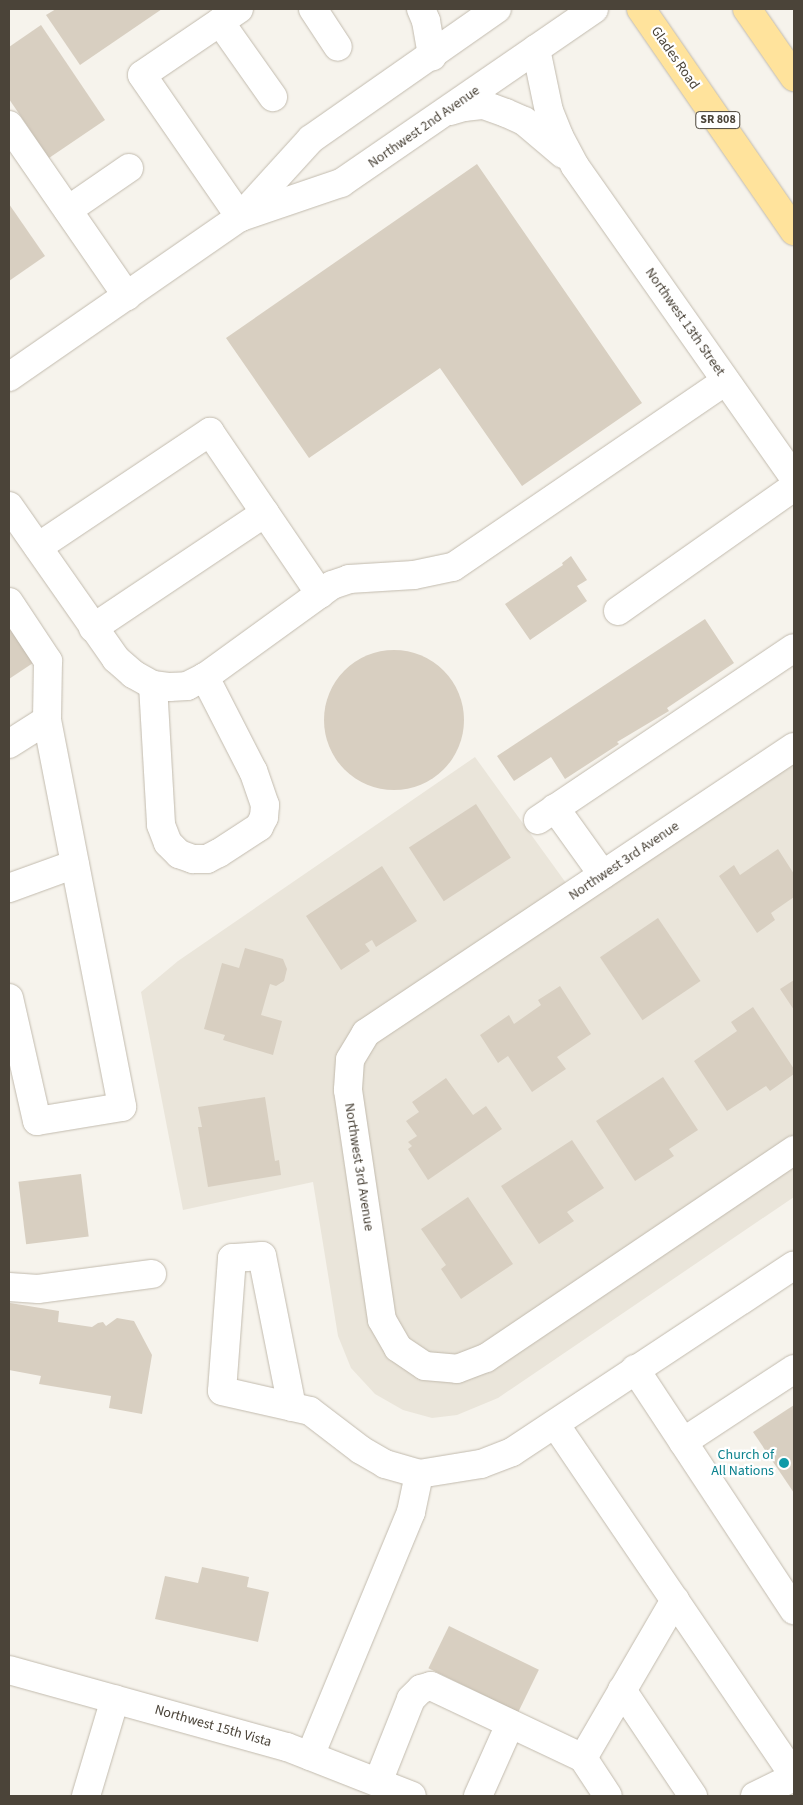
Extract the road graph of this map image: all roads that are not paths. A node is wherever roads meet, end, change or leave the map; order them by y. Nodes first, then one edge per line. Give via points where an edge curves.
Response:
1 (313, 9) edge
2 (421, 9) edge
3 (497, 9) edge
4 (594, 9) edge
5 (641, 9) edge
6 (747, 9) edge
7 (230, 15) edge
8 (338, 47) dead end
9 (536, 49) junction
10 (432, 56) junction
11 (794, 78) edge
12 (274, 97) dead end
13 (445, 112) junction
14 (9, 125) edge
15 (575, 166) junction
16 (129, 168) dead end
17 (68, 210) junction
18 (240, 217) junction
19 (794, 231) edge
20 (127, 296) junction
21 (11, 370) edge
22 (726, 381) junction
23 (794, 478) edge
24 (794, 487) edge
25 (9, 506) edge
26 (265, 513) junction
27 (38, 547) junction
28 (320, 594) junction
29 (9, 602) edge
30 (618, 611) dead end
31 (93, 628) junction
32 (794, 648) edge
33 (205, 677) junction
34 (153, 685) junction
35 (47, 720) junction
36 (9, 744) edge
37 (794, 748) edge
38 (75, 864) junction
39 (603, 875) junction
40 (9, 888) edge
41 (9, 998) edge
42 (794, 1150) edge
43 (794, 1265) edge
44 (152, 1274) dead end
45 (9, 1287) edge
46 (635, 1369) junction
47 (794, 1369) edge
48 (292, 1407) junction
49 (555, 1424) junction
50 (683, 1442) junction
51 (419, 1474) junction
52 (675, 1600) junction
53 (794, 1610) edge
54 (9, 1670) edge
55 (622, 1690) junction
56 (115, 1699) junction
57 (510, 1724) junction
58 (310, 1756) junction
59 (583, 1758) junction
60 (794, 1777) edge
61 (378, 1782) junction
62 (86, 1796) edge
63 (412, 1796) edge
64 (478, 1796) edge
65 (608, 1796) edge
66 (693, 1796) edge
67 (755, 1796) edge

1 - 8 street
2 - 10 street
3 - 10 street, Northwest 2nd Avenue
4 - 9 street, Northwest 2nd Avenue
5 - 19 main road, Glades Road / SR 808
6 - 11 main road
7 - 12 street
7 - 18 street via 142,75
9 - 13 street, Northwest 2nd Avenue
9 - 15 street, Northwest 13th Street via 549,111
10 - 18 street, Northwest 2nd Avenue via 311,139
13 - 15 street, Northwest 13th Street via 484,105 506,113 524,122
13 - 18 street, Northwest 2nd Avenue via 341,184
14 - 17 street
15 - 22 street, Northwest 13th Street
16 - 17 street
17 - 20 street
18 - 20 street, Northwest 2nd Avenue
20 - 21 street, Northwest 2nd Avenue
22 - 23 street, Northwest 13th Street
22 - 28 street via 452,567 414,575 349,578
24 - 30 street
25 - 27 street
26 - 27 street via 210,432
26 - 28 street
26 - 31 street
27 - 31 street
28 - 33 street
29 - 35 street via 48,660
31 - 34 street via 116,659
32 - 39 street via 546,814
33 - 34 street via 187,686
33 - 34 street via 253,771 265,804 259,827 207,858 193,859 179,854 168,843 161,825
35 - 36 street
35 - 38 street
37 - 39 street, Northwest 3rd Avenue
38 - 40 street
38 - 41 street via 122,1106 37,1121
39 - 42 street, Northwest 3rd Avenue via 366,1033 350,1060 348,1090 382,1320 398,1348 425,1366 457,1369 486,1358
43 - 46 street
44 - 45 street via 38,1289
46 - 49 street
46 - 50 street
47 - 50 street
48 - 48 street via 222,1391 232,1258 262,1256
48 - 51 street via 310,1411 385,1464
49 - 51 street via 512,1452 482,1464
49 - 52 street
50 - 53 street
51 - 58 street via 411,1512
52 - 55 street
52 - 60 street
54 - 56 street, Northwest 15th Vista
55 - 59 street
55 - 66 street
56 - 58 street, Northwest 15th Vista
56 - 62 street
57 - 59 street
57 - 61 street via 431,1686 421,1689 411,1699
57 - 64 street
58 - 61 street, Northwest 15th Vista
59 - 65 street
60 - 67 street
61 - 63 street, Northwest 15th Vista

